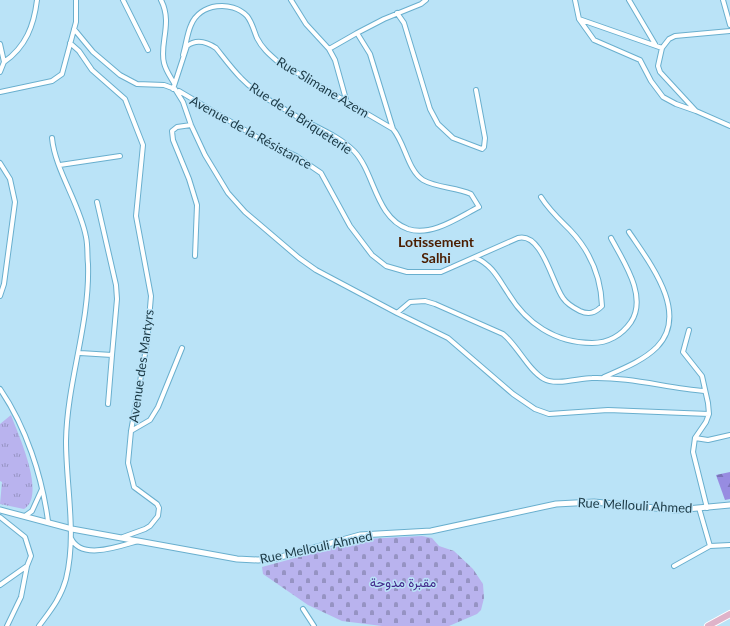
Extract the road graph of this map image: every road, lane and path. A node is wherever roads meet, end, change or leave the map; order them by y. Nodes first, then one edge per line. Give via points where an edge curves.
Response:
1 (37, 0) edge
2 (76, 0) edge
3 (122, 0) edge
4 (161, 0) edge
5 (291, 0) edge
6 (426, 0) edge
7 (575, 0) edge
8 (629, 0) edge
9 (722, 0) edge
10 (397, 13) junction
11 (579, 19) junction
12 (730, 25) edge
13 (74, 30) junction
14 (730, 32) edge
15 (358, 33) junction
16 (70, 43) junction
17 (0, 44) edge
18 (656, 44) junction
19 (662, 48) junction
20 (329, 49) junction
21 (148, 50) dead end
22 (183, 55) junction
23 (4, 62) junction
24 (0, 72) edge
25 (174, 83) junction
26 (174, 89) junction
27 (476, 90) dead end
28 (0, 92) edge
29 (347, 103) junction
30 (696, 111) junction
31 (191, 125) junction
32 (730, 126) edge
33 (393, 129) junction
34 (52, 138) dead end
35 (120, 156) dead end
36 (0, 163) edge
37 (60, 165) junction
38 (541, 198) dead end
39 (97, 202) dead end
40 (479, 207) joint
41 (629, 232) dead end
42 (611, 238) dead end
43 (195, 256) dead end
44 (476, 258) junction
45 (0, 296) edge
46 (396, 313) junction
47 (689, 330) dead end
48 (182, 348) dead end
49 (80, 353) junction
50 (112, 355) junction
51 (602, 378) junction
52 (0, 389) edge
53 (704, 391) junction
54 (108, 404) dead end
55 (709, 414) junction
56 (131, 431) junction
57 (730, 435) edge
58 (695, 438) junction
59 (42, 489) junction
60 (730, 505) edge
61 (699, 508) junction
62 (707, 508) junction
63 (0, 510) edge
64 (25, 516) junction
65 (0, 517) edge
66 (48, 521) junction
67 (72, 529) junction
68 (71, 537) junction
69 (123, 537) junction
70 (142, 540) junction
71 (730, 545) edge
72 (710, 546) junction
73 (27, 566) junction
74 (674, 566) dead end
75 (0, 584) edge
76 (302, 609) dead end
77 (730, 614) edge
78 (7, 626) edge
79 (39, 626) edge
80 (314, 626) edge
81 (708, 626) edge

1 - 23 street via 31,29 14,55
2 - 13 street
3 - 21 street
4 - 25 street via 167,32 164,61 166,71
5 - 20 street via 306,24
6 - 10 street
7 - 11 street
8 - 18 street
9 - 12 street
10 - 15 street
10 - 27 street via 404,23 430,109 438,124 453,138 482,149 485,138
11 - 18 street
11 - 30 street via 594,40 640,60 663,96
13 - 16 street
13 - 26 street, Avenue de la Résistance via 93,52 120,75 138,84 164,85
14 - 19 street via 675,36
15 - 20 street
15 - 33 street via 370,54
16 - 28 street via 64,69 58,78
16 - 56 street, Avenue des Martyrs via 92,70 125,99 143,144 136,216 151,296 147,343
17 - 23 street
18 - 19 street
19 - 30 street via 658,66 660,72
20 - 29 street via 335,60
22 - 25 street, Rue de la Briqueterie
22 - 29 street, Rue Slimane Azem via 190,25 194,19 208,8 219,4 232,5 248,17 263,47 277,61
22 - 40 street, Rue de la Briqueterie via 190,43 211,45 241,78 256,90 347,145 359,157 381,202 393,219 405,228 421,230 440,227
23 - 24 street
25 - 26 street, Rue de la Briqueterie
26 - 31 street via 183,102
26 - 44 street, Avenue de la Résistance via 322,173 350,226 372,255 386,266 407,272 434,272 448,270
29 - 33 street, Rue Slimane Azem
30 - 32 street
31 - 43 street via 177,127 172,131 172,140 197,205
31 - 46 street via 205,155 235,203 316,270
33 - 40 street, Rue Slimane Azem via 418,177 468,192
34 - 37 street via 53,150
35 - 37 street
36 - 45 street via 10,179 15,202 4,284
37 - 49 street via 87,238 89,290
38 - 44 street, Avenue de la Résistance via 587,252 594,267 602,299 602,306 598,311 586,314 564,299 544,257 532,241 525,237
39 - 50 street via 116,285
41 - 51 street via 650,264 668,301 670,321 664,337 653,350 630,365
42 - 44 street via 635,288 636,311 628,326 603,343 560,338 537,327 519,310 489,264
46 - 51 street via 405,305 418,300 435,304 503,334 545,379 558,382 577,378
46 - 55 street via 448,338 513,394 542,413 608,410
47 - 53 street via 683,352 702,376
48 - 56 street via 158,407 150,420
49 - 50 street
49 - 67 street via 71,396 66,440
50 - 54 street
51 - 53 street
52 - 59 street via 18,418
53 - 55 street
55 - 58 street
56 - 69 street, Avenue des Martyrs via 128,463 132,482 158,504 159,508 158,516 150,526
57 - 58 street via 708,440
58 - 62 street via 693,452
59 - 64 street via 32,511
59 - 66 street
60 - 62 street, Rue Mellouli Ahmed
61 - 62 street, Rue Mellouli Ahmed
61 - 70 street, Rue Mellouli Ahmed via 650,509 594,502 556,504 431,531 360,535 277,558 258,560 237,559
61 - 72 street
63 - 64 street, Rue Mellouli Ahmed
64 - 66 street, Rue Mellouli Ahmed
65 - 73 street via 25,538 31,556
66 - 67 street, Rue Mellouli Ahmed
67 - 68 street
67 - 69 street, Rue Mellouli Ahmed
68 - 70 street via 77,545 95,551
68 - 79 street via 66,579 56,603
69 - 70 street, Rue Mellouli Ahmed
71 - 72 street
72 - 74 street
73 - 75 street
73 - 78 street via 20,597
76 - 80 street
77 - 81 main road

